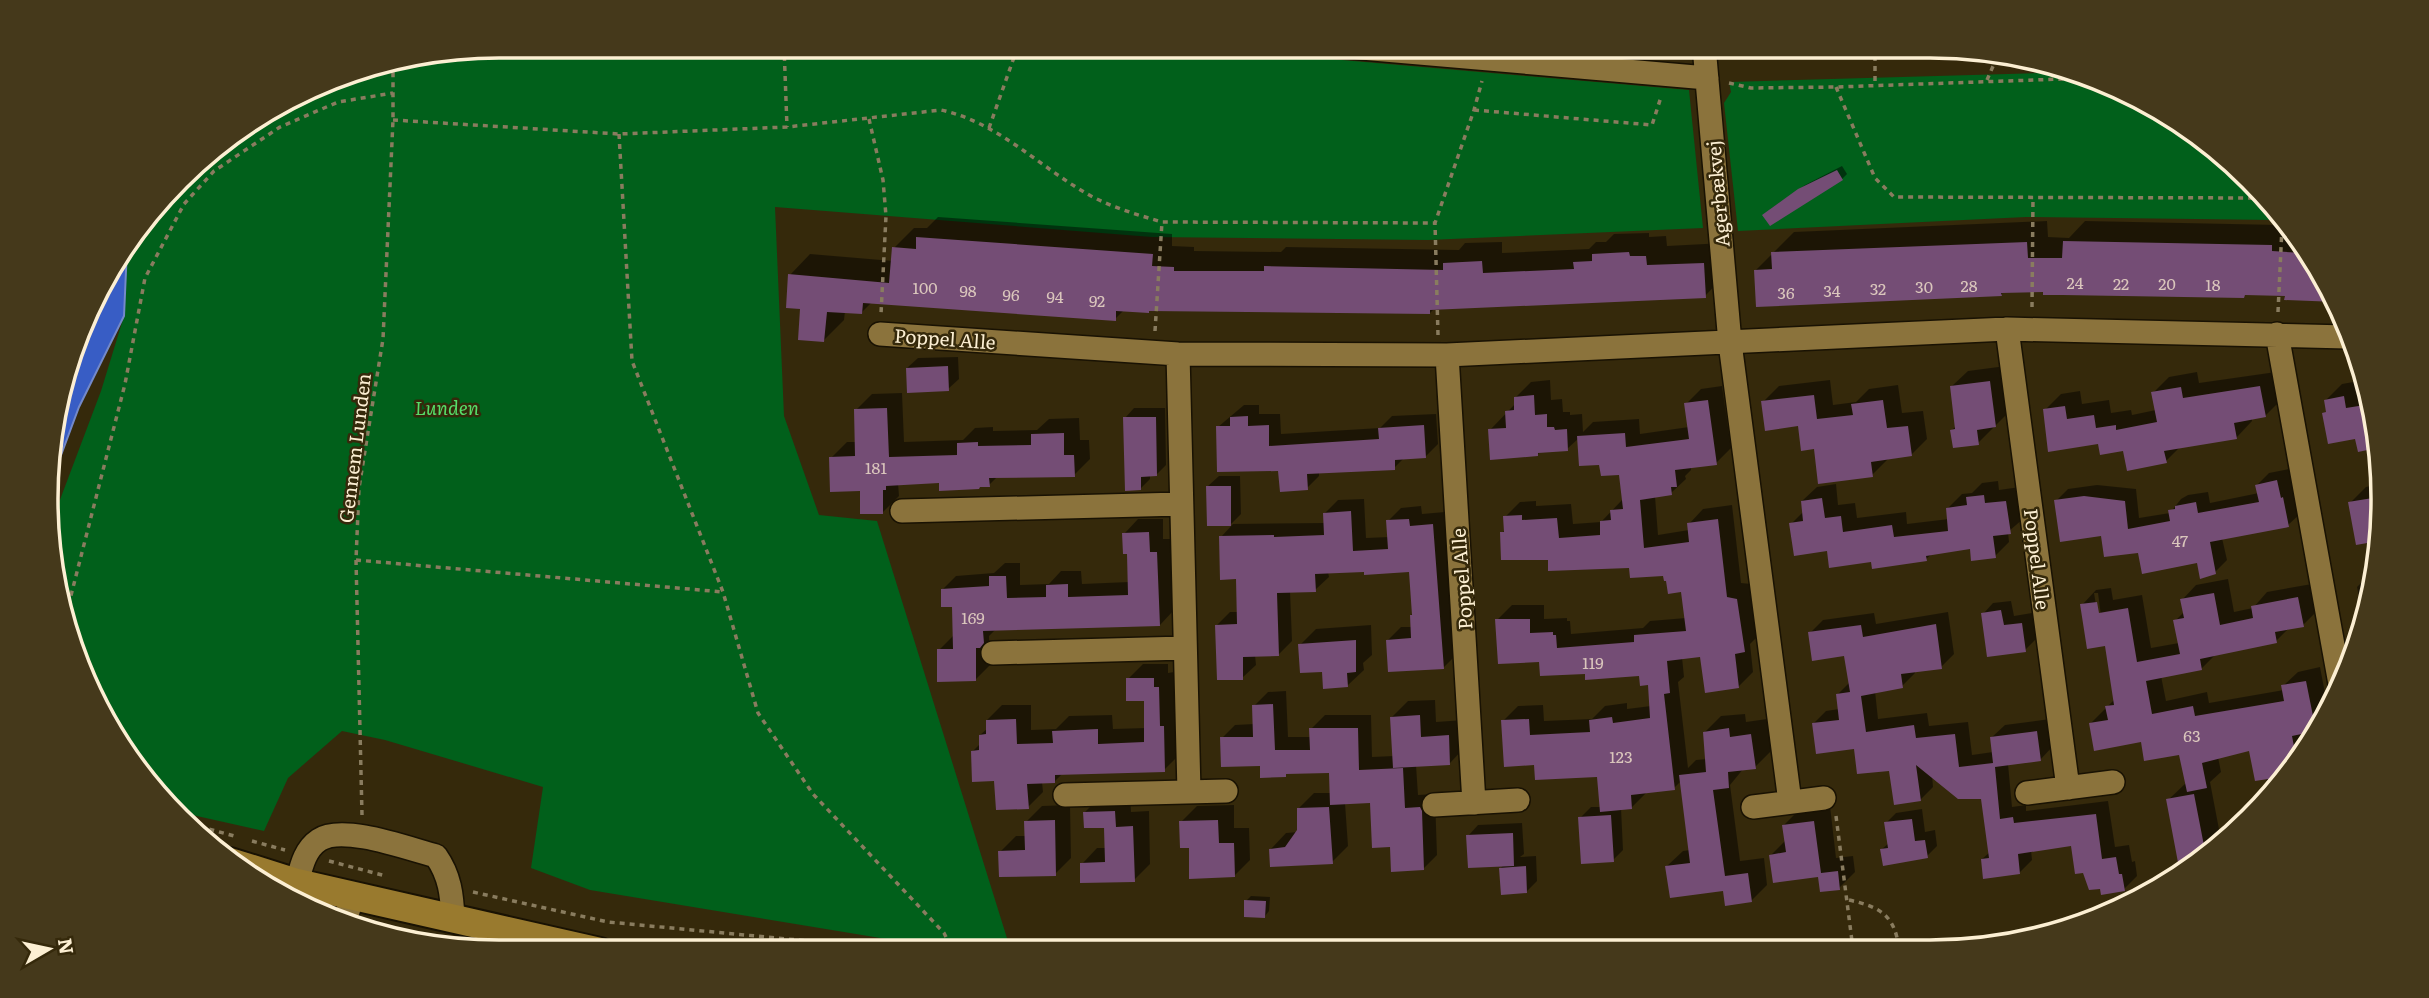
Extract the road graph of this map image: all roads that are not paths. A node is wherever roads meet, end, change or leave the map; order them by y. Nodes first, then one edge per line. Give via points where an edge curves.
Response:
1 (1544, 58) edge
2 (1705, 58) edge
3 (1707, 78) junction
4 (2007, 329) junction
5 (880, 334) road end
6 (2277, 334) junction
7 (2340, 337) edge
8 (1730, 343) junction
9 (1178, 355) junction
10 (1447, 355) junction
11 (1181, 504) junction
12 (902, 511) dead end
13 (1185, 648) junction
14 (993, 653) dead end
15 (2337, 669) edge
16 (2113, 782) dead end
17 (2068, 788) junction
18 (1226, 791) dead end
19 (1189, 792) junction
20 (2027, 793) dead end
21 (1065, 794) dead end
22 (1824, 798) road end
23 (1518, 800) dead end
24 (1790, 802) junction
25 (1474, 803) junction
26 (1434, 805) dead end
27 (1752, 807) dead end
28 (252, 865) edge
29 (300, 870) junction
30 (354, 896) junction
31 (348, 913) edge
32 (453, 919) junction
33 (547, 940) edge

1 - 3 street
2 - 3 street, Agerbækvej
3 - 8 street, Agerbækvej
4 - 6 street, Poppel Alle
4 - 8 street, Poppel Alle
4 - 17 street, Poppel Alle
5 - 9 street, Poppel Alle
6 - 7 street, Poppel Alle
6 - 15 street
8 - 10 street, Poppel Alle
8 - 24 street
9 - 10 street, Poppel Alle
9 - 11 street
10 - 25 street, Poppel Alle
11 - 12 street
11 - 13 street
13 - 14 street
13 - 19 street
16 - 17 street
17 - 20 street
18 - 19 street
19 - 21 street
22 - 24 street
23 - 25 street
24 - 27 street
25 - 26 street
28 - 29 main road
29 - 30 main road
29 - 32 street via 318,840 337,834 436,856 446,870
30 - 31 street
30 - 32 main road
32 - 33 main road

